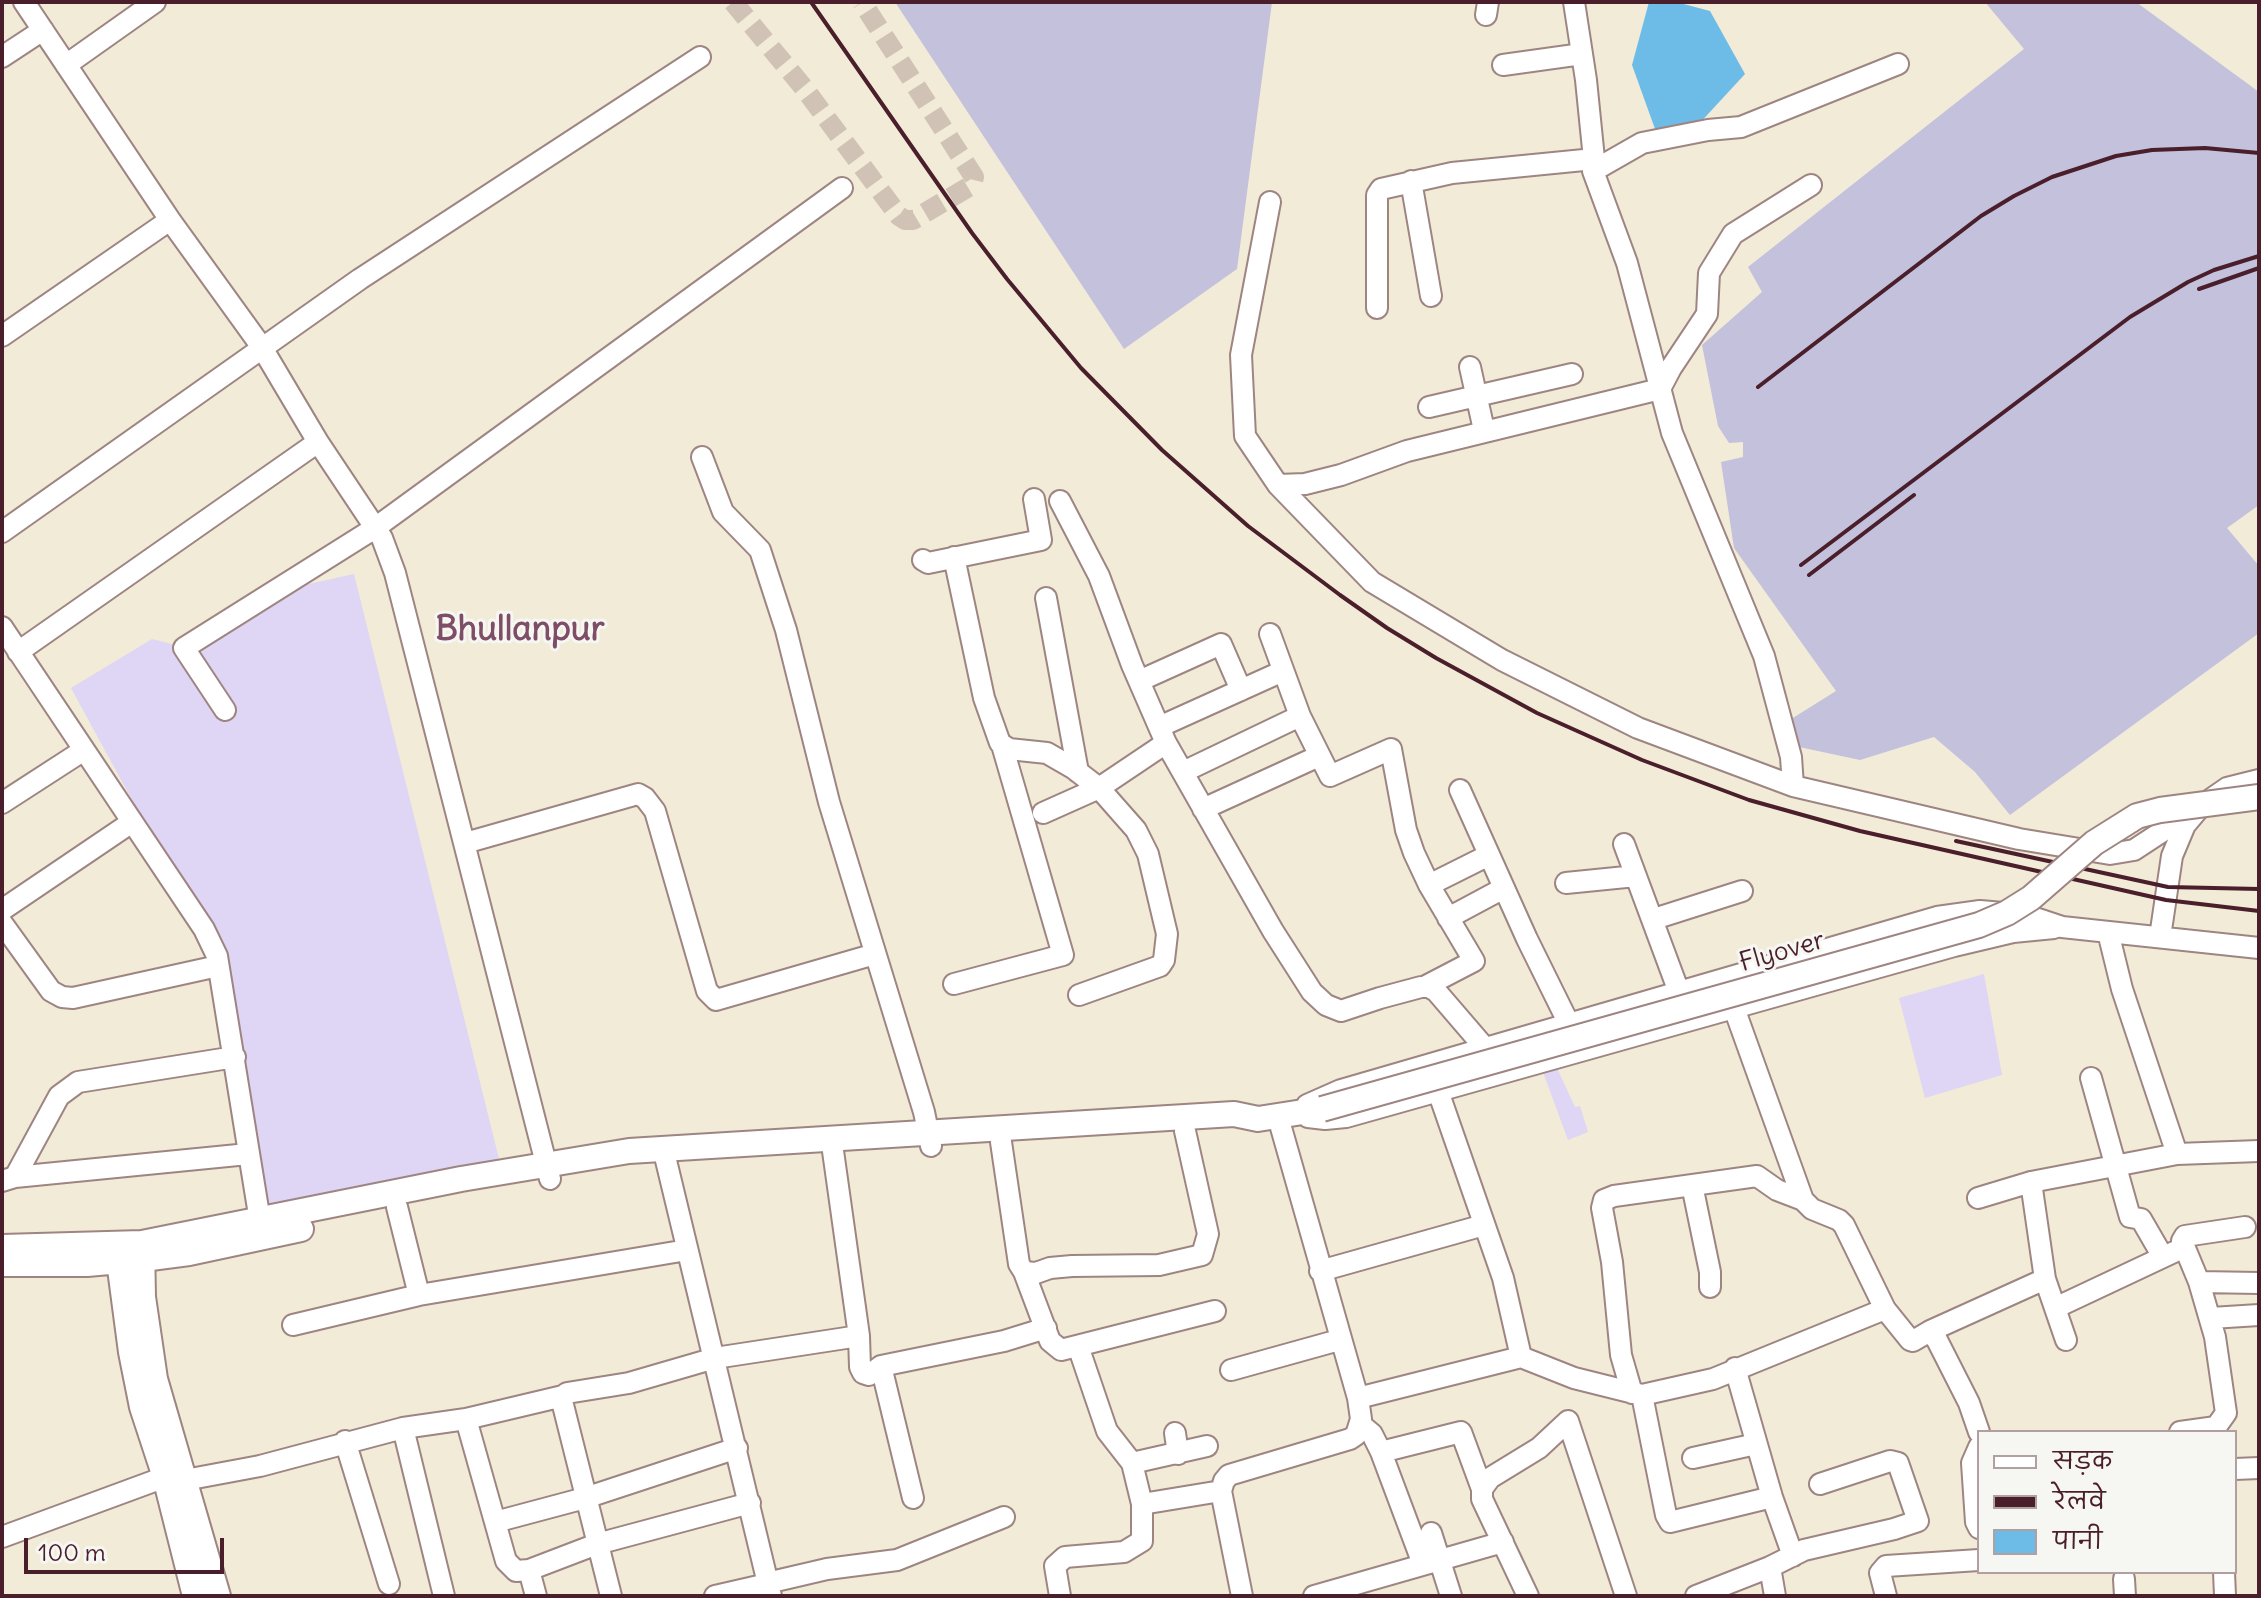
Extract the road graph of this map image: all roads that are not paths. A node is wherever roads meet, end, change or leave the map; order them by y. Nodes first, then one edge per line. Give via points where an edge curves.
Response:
1 (24, 2) edge
2 (155, 2) edge
3 (1574, 2) edge
4 (43, 30) junction
5 (1582, 54) junction
6 (2, 57) edge
7 (700, 57) dead end
8 (1898, 64) dead end
9 (66, 65) junction
10 (1503, 65) dead end
11 (1594, 165) junction
12 (1411, 181) junction
13 (1811, 185) dead end
14 (842, 188) dead end
15 (1270, 202) dead end
16 (170, 220) junction
17 (1431, 296) dead end
18 (1377, 308) dead end
19 (2, 336) edge
20 (261, 346) junction
21 (1470, 367) dead end
22 (1572, 374) dead end
23 (1660, 389) junction
24 (1476, 397) junction
25 (1429, 407) dead end
26 (1484, 430) junction
27 (318, 442) junction
28 (702, 457) dead end
29 (1278, 485) junction
30 (1034, 499) dead end
31 (1060, 501) dead end
32 (375, 528) junction
33 (2, 532) edge
34 (954, 557) junction
35 (923, 560) dead end
36 (1046, 598) dead end
37 (2, 627) edge
38 (1270, 634) dead end
39 (18, 652) junction
40 (1283, 671) junction
41 (1139, 681) junction
42 (1241, 690) junction
43 (225, 710) dead end
44 (1300, 716) junction
45 (1162, 735) junction
46 (1002, 745) junction
47 (84, 750) junction
48 (1319, 756) junction
49 (1078, 772) junction
50 (1183, 772) junction
51 (2259, 780) edge
52 (1793, 786) junction
53 (1099, 788) junction
54 (1460, 790) dead end
55 (2259, 797) edge
56 (2, 803) edge
57 (1203, 809) junction
58 (1043, 813) dead end
59 (2193, 815) junction
60 (132, 822) junction
61 (465, 843) junction
62 (1624, 844) dead end
63 (1489, 855) junction
64 (1636, 876) junction
65 (1566, 883) dead end
66 (1429, 885) junction
67 (1504, 888) junction
68 (1742, 891) dead end
69 (2, 910) edge
70 (1448, 918) junction
71 (1654, 919) junction
72 (2, 923) edge
73 (2062, 927) junction
74 (2108, 932) junction
75 (2160, 937) junction
76 (2259, 948) edge
77 (875, 954) junction
78 (218, 966) junction
79 (954, 984) dead end
80 (1424, 987) junction
81 (1679, 992) junction
82 (1079, 995) dead end
83 (1734, 1008) junction
84 (1569, 1024) junction
85 (1485, 1048) junction
86 (235, 1057) junction
87 (2091, 1078) dead end
88 (1438, 1091) junction
89 (1277, 1117) junction
90 (1185, 1131) junction
91 (931, 1140) junction
92 (1001, 1142) junction
93 (833, 1151) junction
94 (2259, 1151) edge
95 (248, 1154) junction
96 (664, 1154) junction
97 (2177, 1154) junction
98 (2116, 1167) junction
99 (549, 1171) junction
100 (8, 1179) edge
101 (2031, 1182) junction
102 (1692, 1185) junction
103 (1978, 1198) dead end
104 (1803, 1200) junction
105 (397, 1207) junction
106 (260, 1221) junction
107 (1484, 1225) junction
108 (2245, 1227) dead end
109 (2, 1247) edge
110 (2185, 1248) junction
111 (687, 1250) junction
112 (130, 1252) junction
113 (88, 1255) junction
114 (2163, 1257) junction
115 (2, 1264) edge
116 (1320, 1271) junction
117 (1024, 1272) junction
118 (2045, 1279) junction
119 (2199, 1282) junction
120 (2259, 1283) edge
121 (1710, 1287) dead end
122 (419, 1295) junction
123 (2055, 1308) junction
124 (1885, 1309) junction
125 (1215, 1311) dead end
126 (2259, 1315) edge
127 (2211, 1318) junction
128 (293, 1325) dead end
129 (1046, 1328) junction
130 (1930, 1331) junction
131 (859, 1336) junction
132 (1339, 1340) junction
133 (2066, 1340) dead end
134 (1078, 1346) junction
135 (1521, 1357) junction
136 (715, 1358) junction
137 (881, 1366) junction
138 (1735, 1368) junction
139 (1231, 1370) dead end
140 (1637, 1394) junction
141 (563, 1396) junction
142 (1358, 1398) junction
143 (466, 1419) junction
144 (1360, 1424) junction
145 (403, 1428) junction
146 (2216, 1429) edge
147 (1978, 1430) edge
148 (345, 1441) junction
149 (1756, 1444) junction
150 (1207, 1446) dead end
151 (737, 1448) junction
152 (1381, 1452) junction
153 (1977, 1454) edge
154 (1693, 1458) dead end
155 (1132, 1463) junction
156 (2259, 1468) edge
157 (2237, 1469) edge
158 (175, 1479) junction
159 (1820, 1484) dead end
160 (1482, 1489) junction
161 (1221, 1491) junction
162 (1772, 1497) junction
163 (585, 1498) junction
164 (913, 1498) dead end
165 (750, 1503) junction
166 (1142, 1504) junction
167 (1004, 1517) dead end
168 (495, 1522) junction
169 (1977, 1524) edge
170 (1431, 1533) dead end
171 (2, 1537) edge
172 (1503, 1542) junction
173 (597, 1544) junction
174 (1793, 1556) junction
175 (1977, 1560) edge
176 (1431, 1562) junction
177 (1770, 1567) junction
178 (529, 1570) junction
179 (2224, 1574) edge
180 (389, 1584) dead end
181 (767, 1588) edge
182 (195, 1596) edge
183 (218, 1596) edge
184 (444, 1596) edge
185 (536, 1596) edge
186 (611, 1596) edge
187 (715, 1596) edge
188 (1060, 1596) edge
189 (1242, 1596) edge
190 (1314, 1596) edge
191 (1451, 1596) edge
192 (1528, 1596) edge
193 (1626, 1596) edge
194 (1696, 1596) edge
195 (1775, 1596) edge
196 (1886, 1596) edge
197 (2225, 1596) edge

1 - 4 street
2 - 9 street
3 - 5 street
4 - 6 street
4 - 9 street
5 - 10 street
5 - 11 street
7 - 20 street
8 - 11 street via 1741,127 1642,143
9 - 16 street
11 - 12 street via 1452,173
11 - 23 street
12 - 17 street
12 - 18 street via 1385,186 1377,195
13 - 23 street via 1733,234 1709,273 1707,314
14 - 32 street
15 - 29 street via 1241,355 1245,436
16 - 19 street
16 - 20 street
20 - 27 street
20 - 33 street
21 - 24 street
22 - 24 street
23 - 26 street
23 - 52 street via 1672,433 1764,656 1791,757
24 - 25 street
24 - 26 street
26 - 29 street via 1341,475
27 - 32 street
27 - 39 street
28 - 77 street via 723,512 760,550
29 - 52 street via 1372,582 1502,660 1638,728
30 - 34 street via 1041,540
31 - 41 street via 1099,576
32 - 43 street via 184,648
32 - 61 street via 395,573
34 - 35 street
34 - 46 street via 984,698
36 - 49 street
37 - 39 street
38 - 40 street
39 - 47 street
40 - 42 street
40 - 44 street
41 - 42 street via 1221,644
41 - 45 street
42 - 45 street
44 - 48 street
44 - 50 street
45 - 50 street
45 - 53 street
46 - 49 street via 1047,753
46 - 79 street via 1063,955
47 - 56 street
47 - 60 street
48 - 57 street
48 - 66 street via 1330,776 1391,749 1406,830
49 - 53 street
50 - 57 street
51 - 59 street via 2227,788
52 - 59 street via 2019,839 2110,854 2134,850
53 - 58 street
53 - 82 street via 1136,830 1148,854 1164,915 1166,953 1160,966
54 - 63 street
55 - 89 main road, Flyover, bridge via 2137,816 2094,843 2031,898 1979,925 1322,1109
57 - 80 street via 1281,943 1326,1005 1352,1009
59 - 75 street via 2172,856
60 - 69 street
60 - 78 street via 204,929
61 - 77 street via 638,794 655,811 707,991 716,1000
61 - 99 street
62 - 64 street
63 - 66 street
63 - 67 street
64 - 65 street
64 - 71 street
66 - 70 street
67 - 70 street
67 - 84 street
68 - 71 street
70 - 80 street via 1474,961
71 - 81 street
72 - 78 street via 51,991 62,997
73 - 74 street
73 - 81 street via 2026,915 1980,911 1937,917
73 - 83 street via 1954,946
74 - 75 street
74 - 97 street
75 - 76 street
77 - 91 street
78 - 86 street
80 - 85 street via 1436,991
81 - 84 street
83 - 88 street
83 - 104 street
84 - 85 street
85 - 89 street via 1341,1090
86 - 95 street
86 - 100 street via 68,1087
87 - 98 street
88 - 89 street via 1346,1117
88 - 107 street
89 - 90 main road, Flyover via 1239,1128
89 - 91 main road via 1234,1114
89 - 116 street
90 - 92 main road, Flyover
90 - 117 street via 1208,1234 1202,1255 1159,1265
91 - 92 main road, Flyover
91 - 93 main road
91 - 96 main road
92 - 117 street
93 - 96 main road
93 - 131 street
94 - 97 street
95 - 100 street
95 - 106 street
96 - 99 main road
96 - 111 street
97 - 98 street
98 - 101 street
98 - 114 street via 2130,1217 2141,1219
99 - 105 main road
99 - 106 main road via 461,1179
101 - 103 street
101 - 118 street
102 - 104 street via 1757,1176
102 - 121 street
102 - 140 street via 1604,1200 1621,1355
104 - 124 street via 1844,1225
105 - 112 main road via 234,1244
105 - 122 street
106 - 112 main road
107 - 116 street
107 - 135 street
108 - 110 street via 2185,1236
109 - 113 main road
110 - 114 street
110 - 119 street
111 - 122 street
111 - 136 street
112 - 113 main road
112 - 158 main road via 131,1352 142,1407
113 - 115 main road
114 - 123 street
116 - 132 street
117 - 129 street
118 - 123 street
118 - 130 street
119 - 120 street
119 - 127 street
122 - 128 street
123 - 133 street
124 - 130 street via 1910,1340
124 - 138 street
125 - 134 street
126 - 127 street
127 - 146 street via 2226,1413
129 - 134 street via 1050,1341 1061,1350
129 - 137 street
130 - 147 street
131 - 136 street
131 - 137 street via 863,1373 869,1375
132 - 139 street
132 - 142 street
134 - 155 street via 1107,1431
135 - 140 street
135 - 142 street
136 - 141 street
136 - 151 street
137 - 164 street
138 - 140 street via 1713,1379
138 - 149 street
140 - 162 street via 1670,1522
141 - 143 street
141 - 163 street
142 - 144 street
143 - 145 street
143 - 168 street
144 - 152 street
144 - 161 street via 1350,1439 1229,1475
145 - 148 street
145 - 184 street
148 - 158 street via 260,1466
148 - 180 street
149 - 154 street
149 - 162 street
150 - 155 street via 1176,1444
151 - 163 street
151 - 165 street
152 - 160 street via 1461,1432
152 - 176 street
153 - 169 street via 1972,1463
155 - 166 street
156 - 157 street
158 - 171 street
158 - 182 main road
158 - 183 main road
159 - 174 street via 1890,1461 1898,1463 1918,1521
160 - 172 street
160 - 193 street via 1568,1421
161 - 166 street
161 - 189 street
162 - 174 street
163 - 168 street
163 - 173 street
165 - 173 street
165 - 181 street
166 - 188 street via 1142,1541 1124,1552 1065,1557 1055,1566
167 - 181 street via 897,1560 827,1569
168 - 178 street via 511,1568
170 - 176 street
172 - 176 street
172 - 192 street
173 - 178 street
173 - 186 street
174 - 177 street
175 - 196 street via 1886,1566 1880,1573
176 - 190 street
176 - 191 street
177 - 194 street
177 - 195 street
178 - 185 street
179 - 197 street
181 - 187 street

